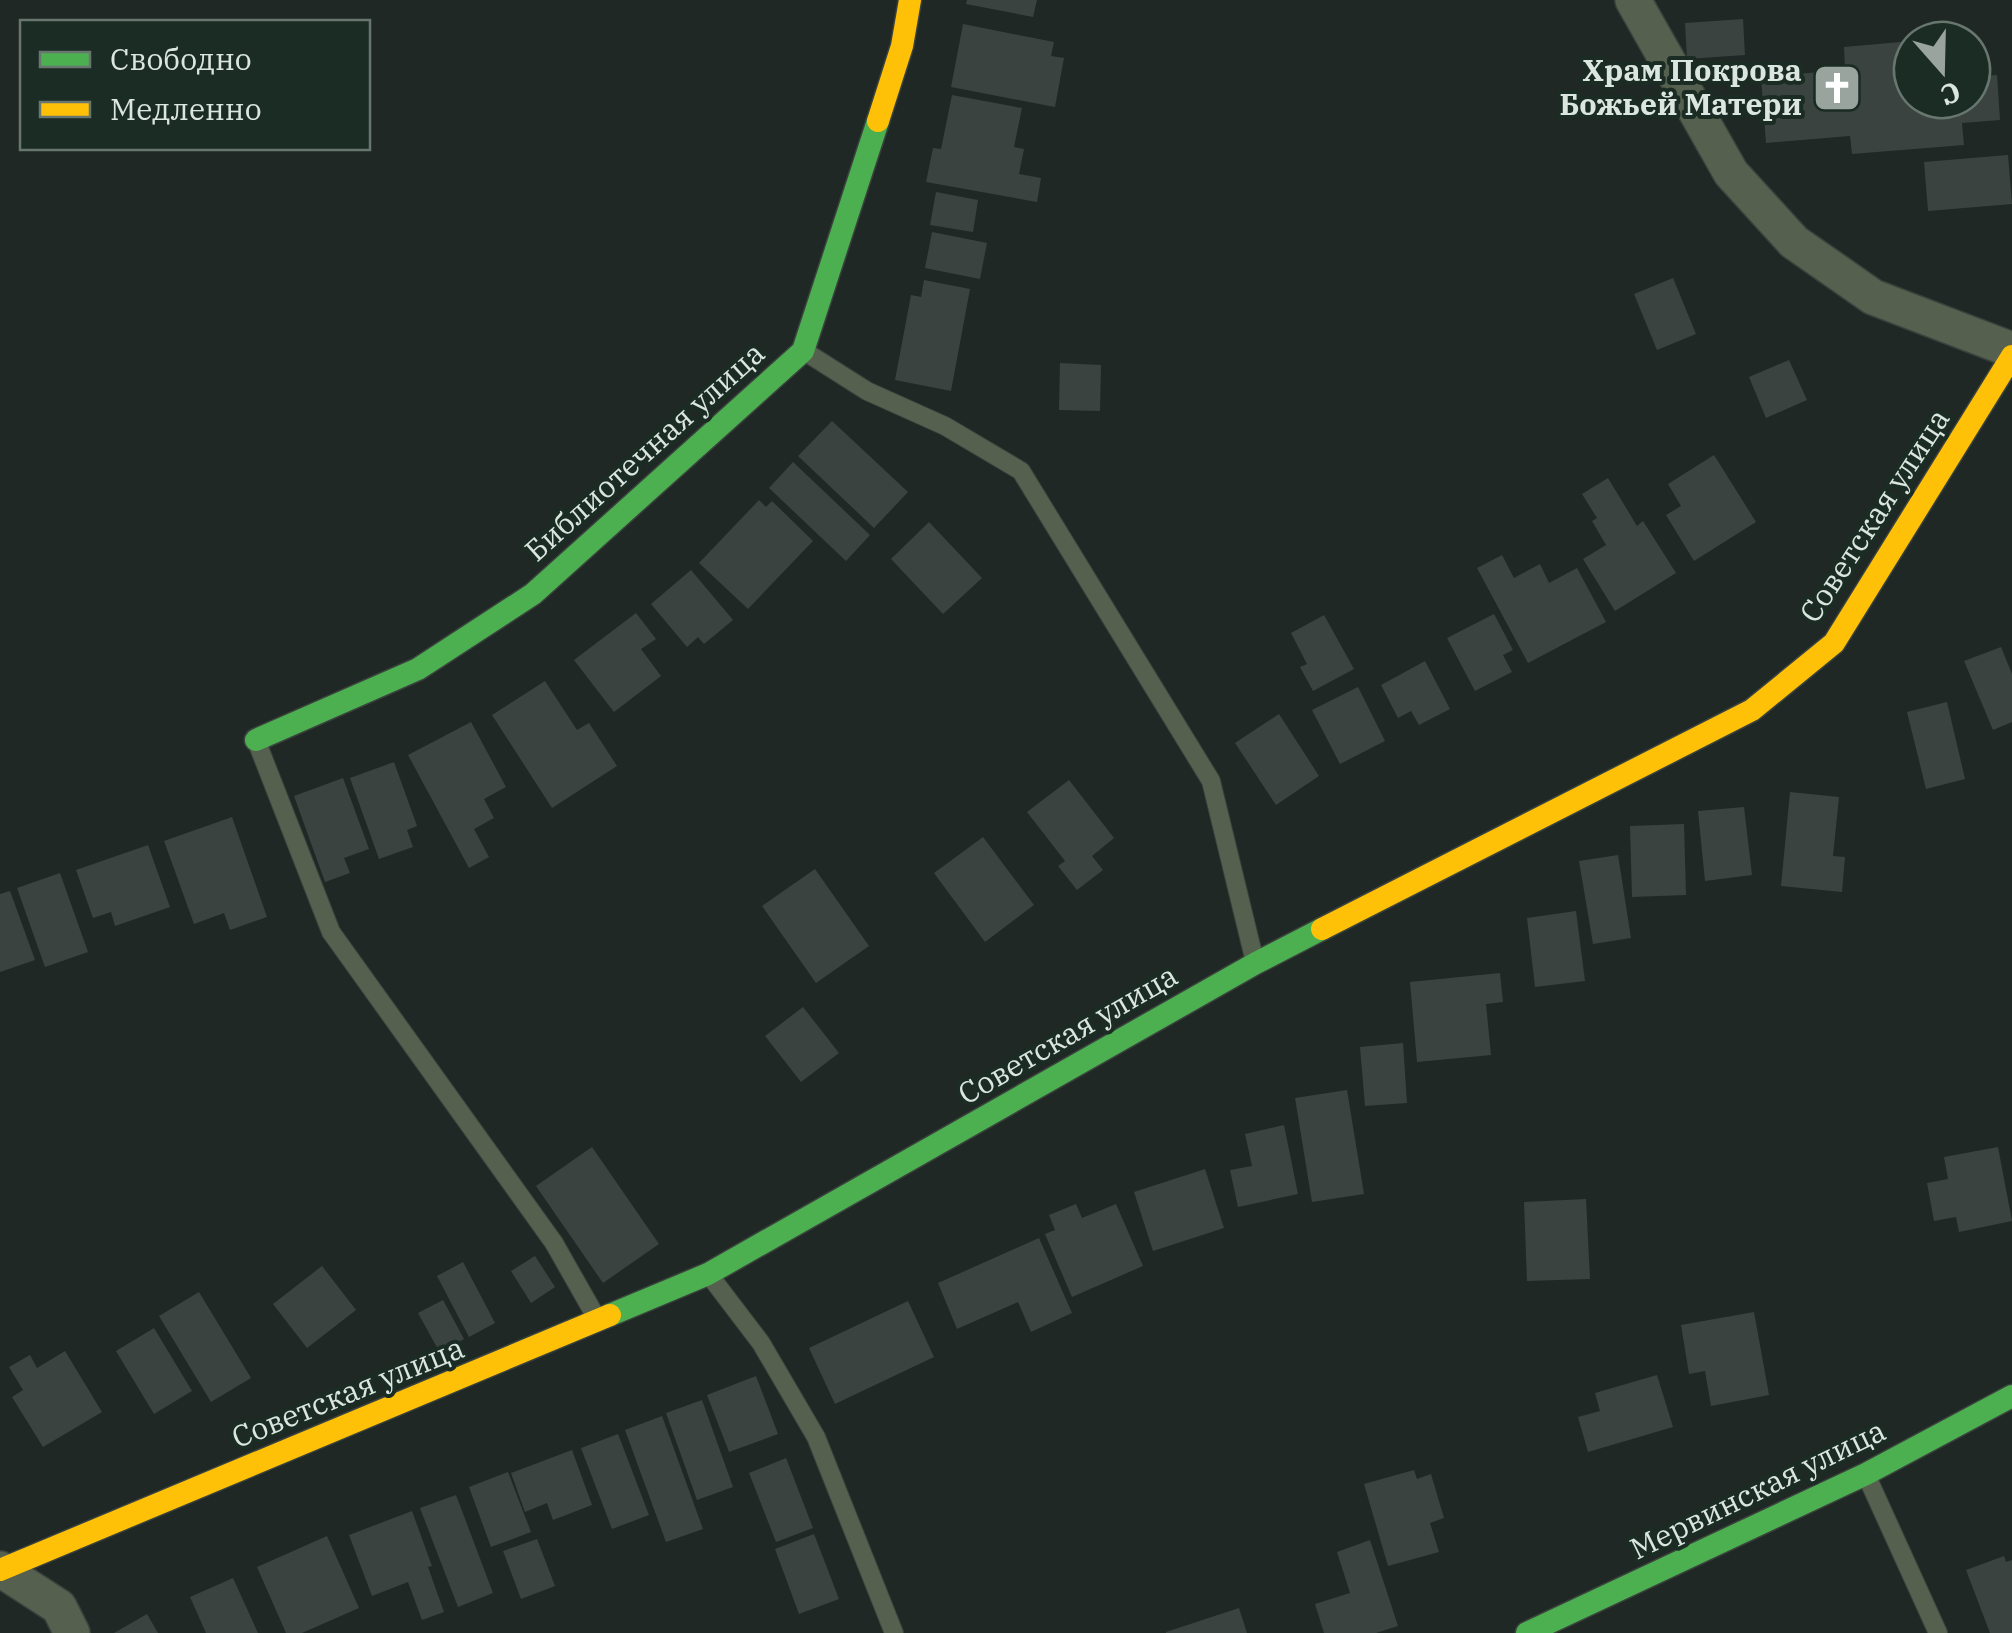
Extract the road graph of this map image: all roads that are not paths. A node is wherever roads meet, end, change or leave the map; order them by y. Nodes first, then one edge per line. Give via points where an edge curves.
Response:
1 (910, 0) edge
2 (1632, 0) edge
3 (803, 351) junction
4 (2012, 353) edge
5 (256, 740) joint
6 (1256, 963) junction
7 (708, 1274) junction
8 (599, 1322) junction
9 (2012, 1396) edge
10 (1866, 1474) junction
11 (0, 1569) edge
12 (72, 1633) edge
13 (894, 1633) edge
14 (1526, 1633) edge
15 (1938, 1633) edge

1 - 3 street, Библиотечная улица via 902,46
2 - 4 street via 1730,174 1794,242 1873,297
3 - 5 street, Библиотечная улица via 533,594 418,669
3 - 6 lane via 1021,471 1211,781
4 - 6 street, Советская улица via 1834,643 1752,710
5 - 8 lane via 332,932 554,1242
6 - 7 street, Советская улица
7 - 8 street, Советская улица
7 - 13 lane via 761,1344 816,1437
8 - 11 street, Советская улица
9 - 10 street, Мервинская улица
10 - 14 street, Мервинская улица
10 - 15 lane
11 - 12 street via 59,1607

